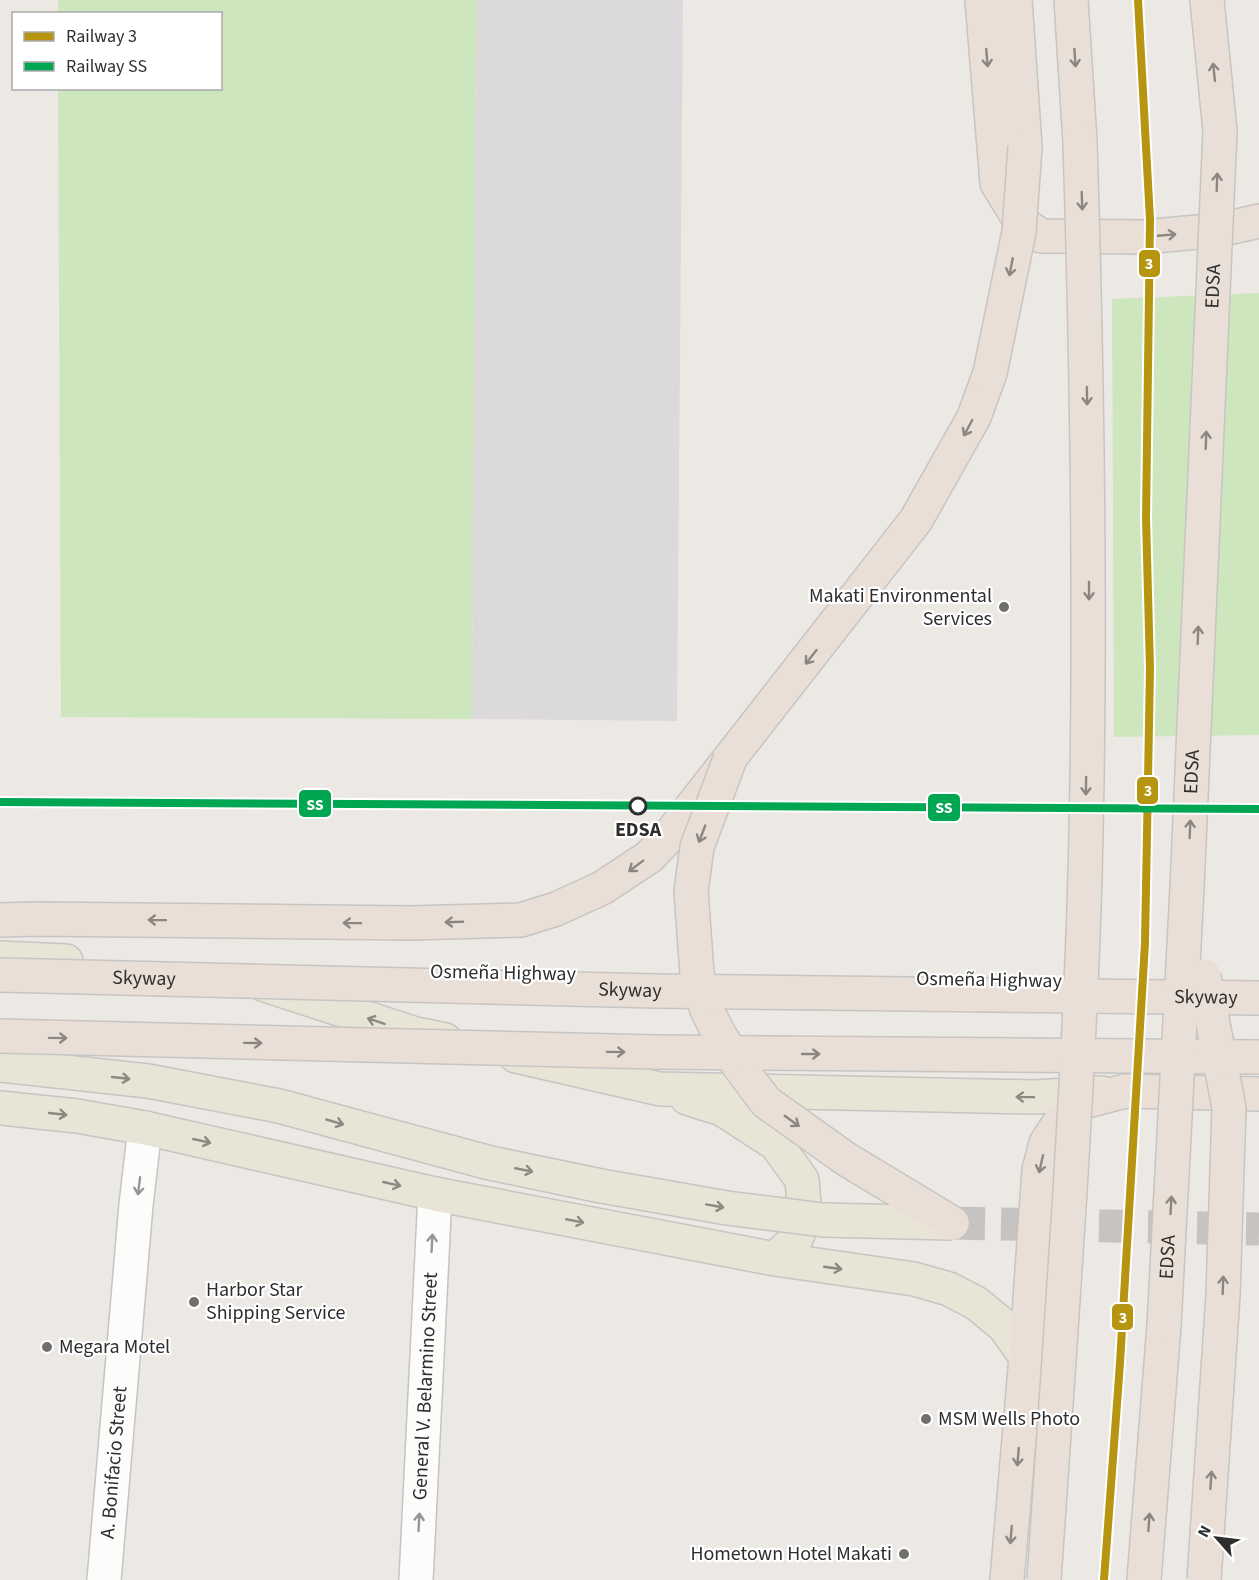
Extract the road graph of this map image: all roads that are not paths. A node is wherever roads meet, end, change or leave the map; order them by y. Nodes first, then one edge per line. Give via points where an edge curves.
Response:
1 (982, 0) edge
2 (1015, 0) edge
3 (1071, 0) edge
4 (1207, 0) edge
5 (1259, 221) edge
6 (730, 759) junction
7 (1187, 888) junction
8 (0, 921) edge
9 (0, 958) edge
10 (209, 967) junction
11 (0, 975) edge
12 (1259, 982) edge
13 (1259, 998) edge
14 (0, 1036) edge
15 (1259, 1057) edge
16 (0, 1065) edge
17 (660, 1089) junction
18 (1125, 1091) junction
19 (1259, 1094) edge
20 (0, 1108) edge
21 (145, 1128) junction
22 (435, 1194) junction
23 (952, 1222) joint
24 (775, 1259) junction
25 (1026, 1357) junction
26 (104, 1580) edge
27 (416, 1580) edge
28 (1007, 1580) edge
29 (1044, 1580) edge
30 (1144, 1580) edge
31 (1204, 1580) edge

1 -> 5 highway via 997,183 1021,222 1041,236 1144,237 1219,231
2 -> 6 highway, bridge via 1025,147 1019,232 990,373 974,417 916,520
3 -> 29 highway, bridge via 1086,317 1089,583 1084,910
7 -> 4 highway, EDSA, bridge via 1220,131
6 -> 8 highway via 649,857 602,888 522,920
6 -> 23 highway, bridge via 697,846 691,891 698,974 706,1010 766,1102 846,1159
30 -> 7 highway, EDSA, bridge via 1166,1290
31 -> 7 highway, bridge via 1229,1108
9 - 10 main road, Osmeña Highway
10 - 12 main road, Osmeña Highway
17 -> 10 main road via 416,1034
11 - 13 highway, Skyway, bridge via 656,991
14 -> 15 highway, bridge via 655,1053
16 -> 23 main road, bridge via 148,1081 279,1106 490,1163 727,1208 823,1220
18 -> 17 main road via 1035,1097
17 - 24 main road via 722,1109 776,1144 802,1180 805,1216 796,1239
18 - 19 highway
18 -> 25 highway via 1083,1102 1061,1120 1046,1143 1039,1170
20 -> 21 main road
21 -> 22 main road
21 -> 26 street, A. Bonifacio Street
22 -> 24 main road
27 -> 22 street, General V. Belarmino Street
24 -> 25 main road via 949,1289 1004,1326
25 -> 28 highway

